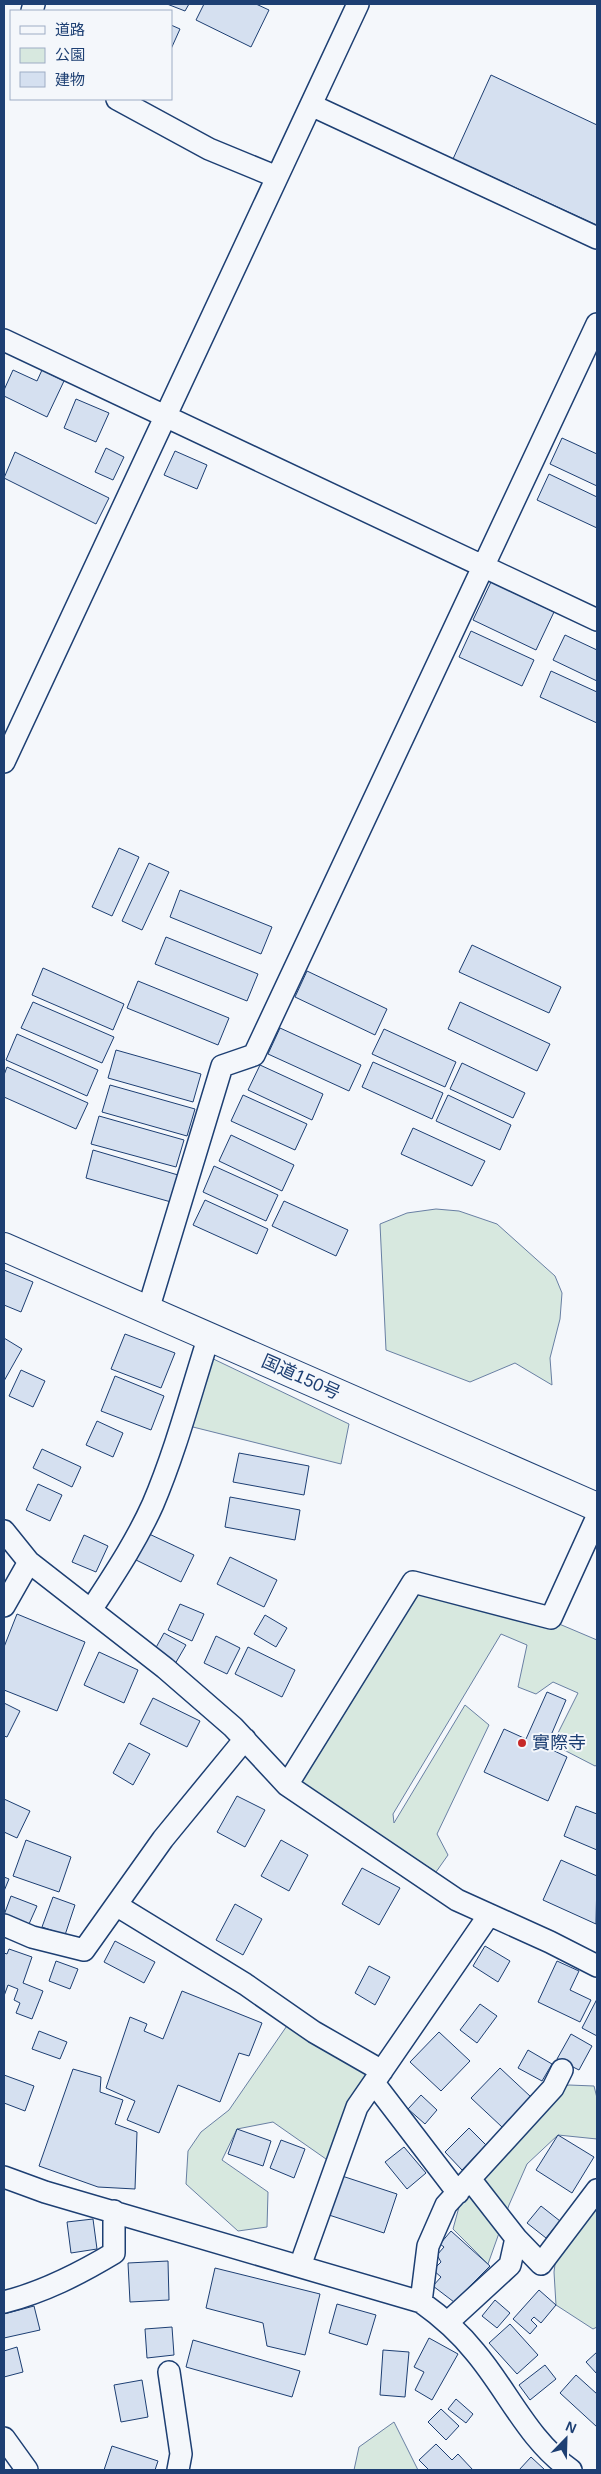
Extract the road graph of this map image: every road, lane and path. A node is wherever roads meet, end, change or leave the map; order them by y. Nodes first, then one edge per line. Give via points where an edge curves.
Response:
1 (358, 4) edge
2 (120, 100) edge
3 (311, 105) junction
4 (277, 176) junction
5 (597, 238) edge
6 (597, 324) edge
7 (4, 340) edge
8 (166, 415) junction
9 (483, 567) junction
10 (597, 620) edge
11 (4, 762) edge
12 (4, 1247) edge
13 (148, 1310) junction
14 (209, 1336) junction
15 (597, 1507) edge
16 (597, 1517) edge
17 (4, 1531) edge
18 (29, 1562) junction
19 (4, 1606) edge
20 (91, 1610) junction
21 (245, 1739) junction
22 (287, 1785) junction
23 (116, 1905) junction
24 (489, 1915) junction
25 (4, 1926) edge
26 (597, 1966) edge
27 (562, 2070) dead end
28 (378, 2077) junction
29 (4, 2177) edge
30 (464, 2186) junction
31 (597, 2190) edge
32 (114, 2211) junction
33 (516, 2238) junction
34 (300, 2266) junction
35 (4, 2302) edge
36 (421, 2302) junction
37 (448, 2322) junction
38 (168, 2372) dead end
39 (4, 2438) edge
40 (26, 2470) edge
41 (178, 2470) edge
42 (571, 2470) edge

1 - 3 street
2 - 4 street via 209,149
3 - 4 street
3 - 5 street
4 - 8 street
6 - 9 street
7 - 8 street
8 - 9 street
8 - 11 street
9 - 10 street
9 - 13 street via 254,1055 222,1066
12 - 13 highway, 国道150号
13 - 14 highway, 国道150号
14 - 15 highway, 国道150号
14 - 20 street via 153,1504 129,1552
16 - 22 street via 551,1618 412,1582
17 - 18 street
18 - 19 street
18 - 20 street
20 - 21 street via 166,1668
21 - 22 street
21 - 23 street via 163,1839
22 - 24 street via 457,1900
23 - 25 street via 84,1950
23 - 28 street via 245,1984
24 - 26 street
24 - 28 street
27 - 30 street via 553,2088
28 - 30 street
28 - 34 street via 358,2107
29 - 32 street
30 - 33 street
30 - 36 street via 446,2205 428,2246
31 - 33 street via 541,2264
32 - 34 street
32 - 35 street via 114,2253 73,2278
33 - 37 street via 510,2266
34 - 36 street
36 - 37 street
37 - 42 street via 476,2353 536,2439
38 - 41 street via 181,2454
39 - 40 street

